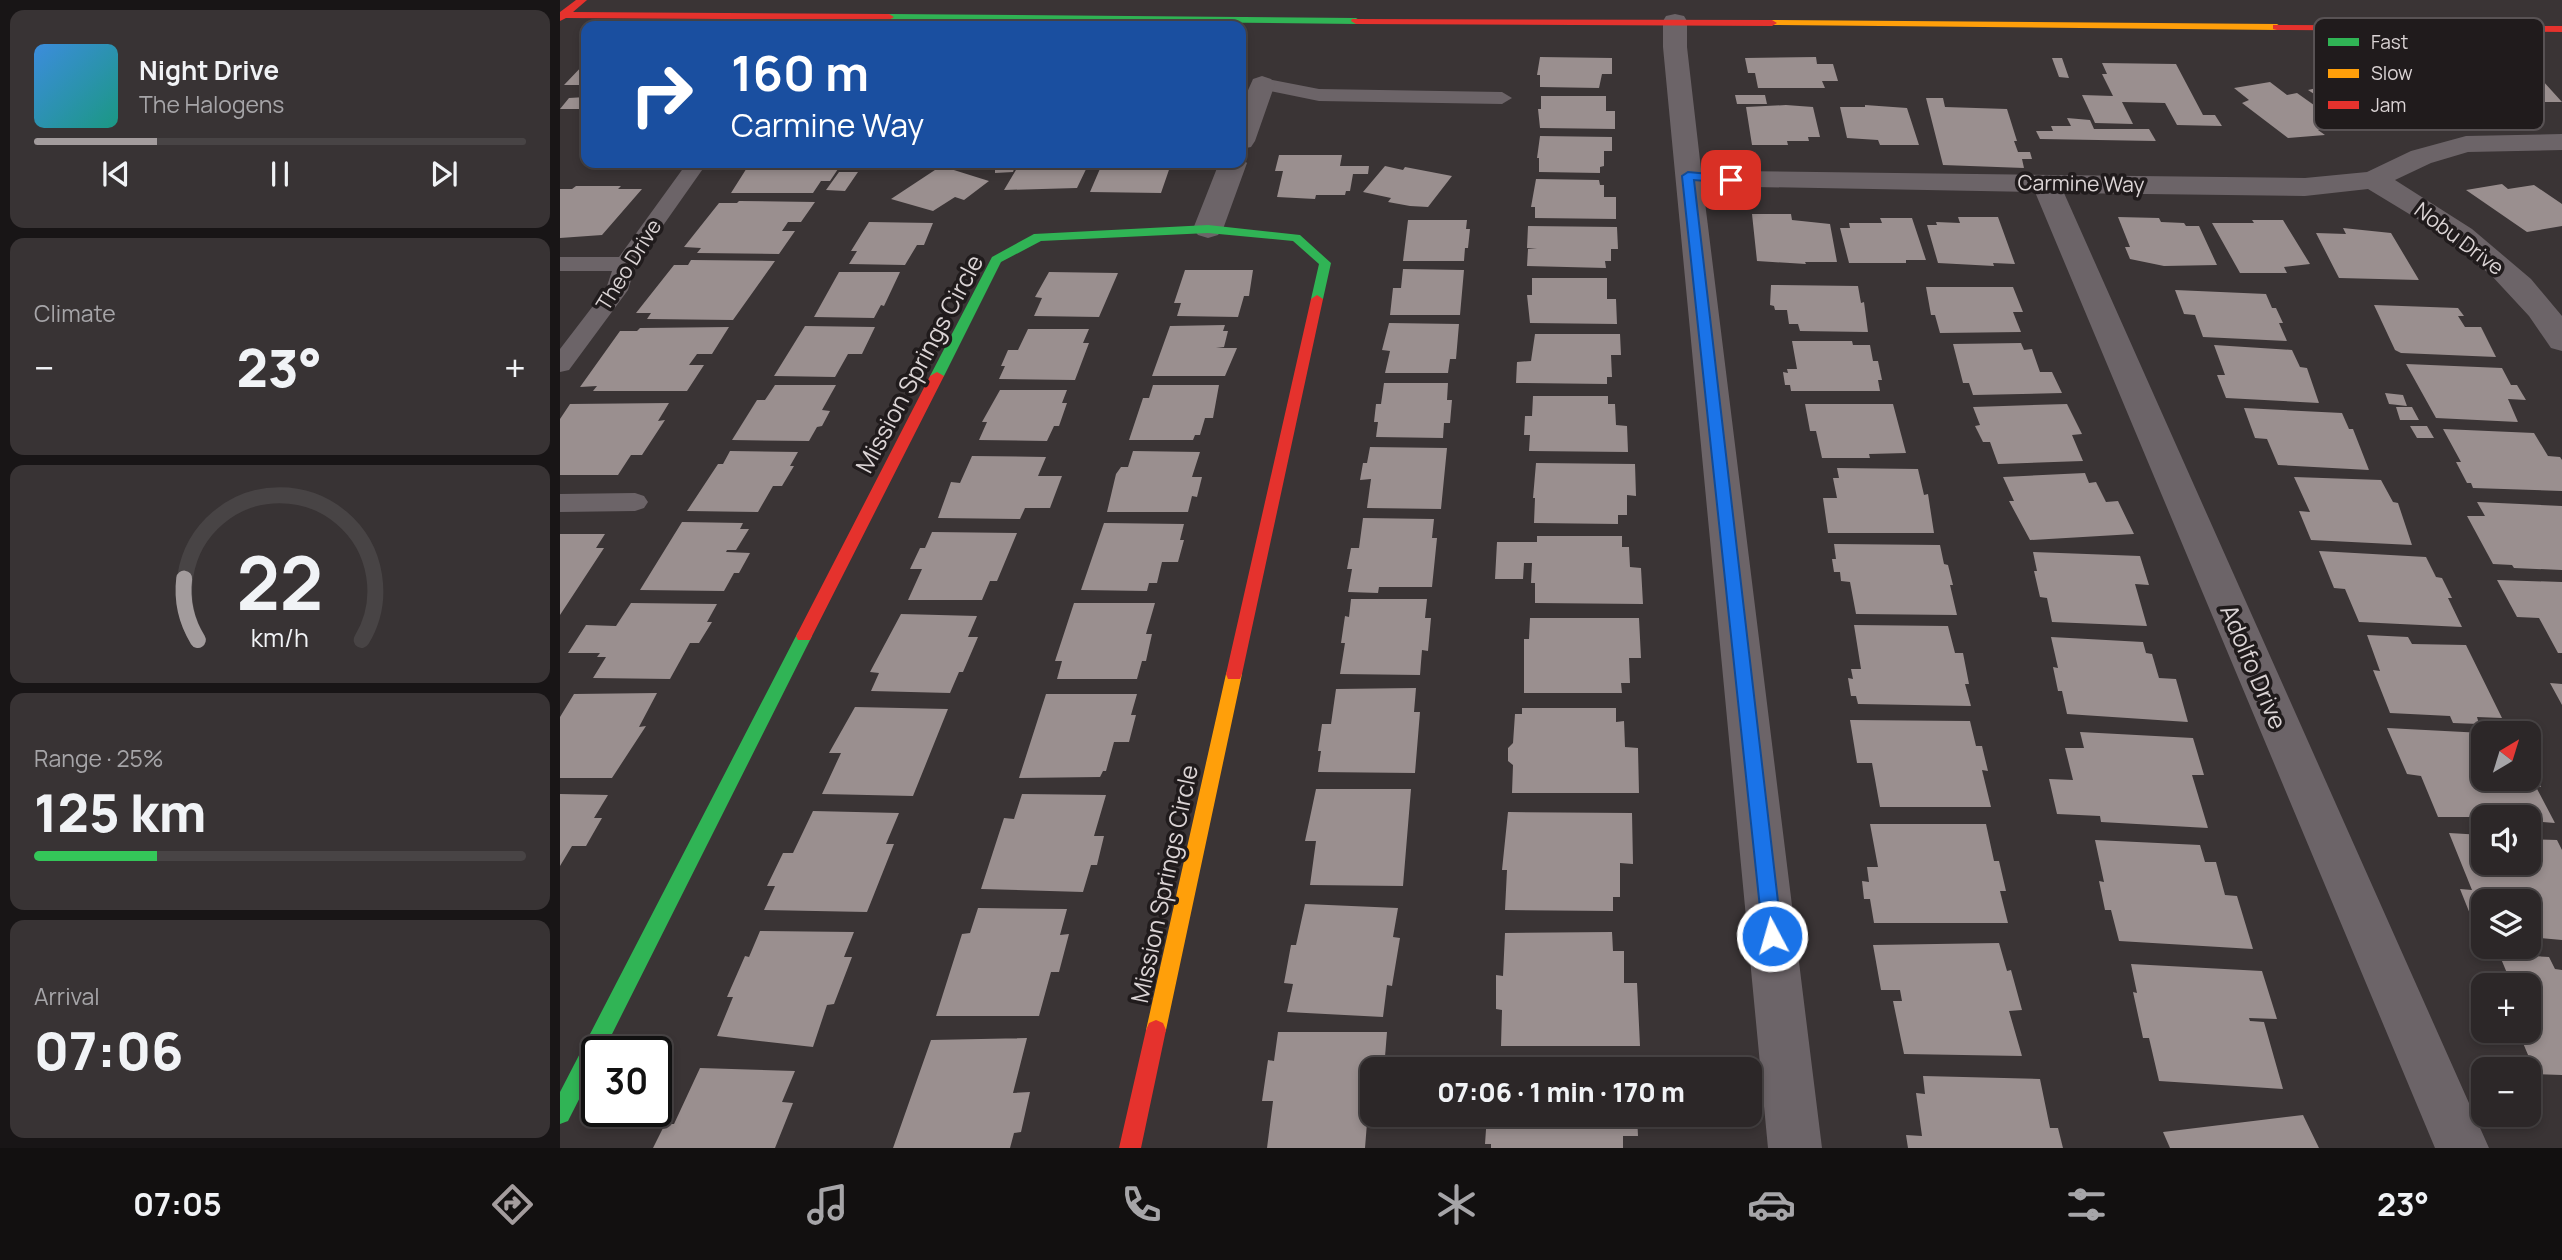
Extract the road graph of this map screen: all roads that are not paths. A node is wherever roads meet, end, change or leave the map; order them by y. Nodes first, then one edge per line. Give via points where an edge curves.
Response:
1 (582, 0) edge
2 (561, 16) edge
3 (1675, 21) junction
4 (2314, 27) edge
5 (2544, 29) edge
6 (2562, 29) edge
7 (1262, 84) joint
8 (1502, 98) dead end
9 (1246, 127) edge
10 (2562, 142) edge
11 (693, 168) edge
12 (1231, 168) edge
13 (1688, 176) junction
14 (2373, 180) junction
15 (2047, 184) junction
16 (1208, 229) junction
17 (560, 264) edge
18 (625, 264) junction
19 (2562, 341) edge
20 (560, 365) edge
21 (635, 502) dead end
22 (560, 503) edge
23 (560, 1114) edge
24 (1130, 1148) edge
25 (1795, 1148) edge
26 (2462, 1148) edge

1 - 2 main road
2 - 3 main road
3 - 4 main road
3 - 13 street
5 - 6 main road
7 - 8 lane via 1319,95
7 - 9 street
10 - 14 street, Carmine Way via 2466,144 2421,157
11 - 18 lane, Theo Drive
12 - 16 street
13 - 15 street, Carmine Way
13 - 25 street
14 - 15 street, Carmine Way via 2305,187
14 - 19 street, Nobu Drive via 2487,255 2538,305
15 - 26 street, Adolfo Drive
16 - 23 main road, Mission Springs Circle via 1038,237 996,260
16 - 24 main road, Mission Springs Circle via 1296,237 1325,263
17 - 18 lane
18 - 20 lane, Theo Drive via 617,290
21 - 22 lane

